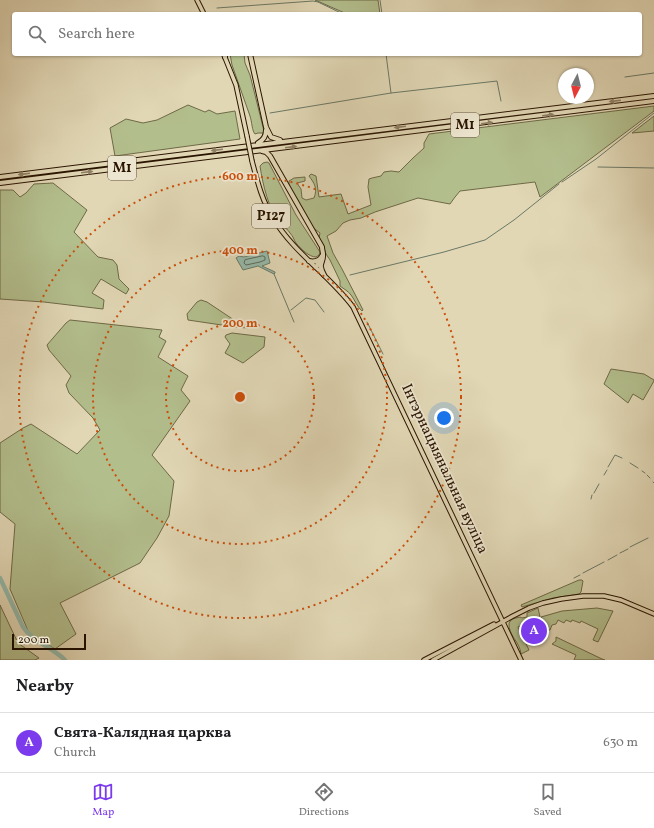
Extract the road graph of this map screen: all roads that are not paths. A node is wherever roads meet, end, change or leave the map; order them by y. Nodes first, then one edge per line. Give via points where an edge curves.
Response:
1 (197, 0) edge
2 (203, 12) edge
3 (224, 56) edge
4 (250, 56) edge
5 (654, 96) edge
6 (654, 101) edge
7 (266, 127) junction
8 (284, 141) junction
9 (252, 145) junction
10 (279, 148) junction
11 (261, 150) junction
12 (273, 163) junction
13 (0, 177) edge
14 (0, 183) edge
15 (323, 254) junction
16 (309, 260) junction
17 (316, 267) junction
18 (324, 275) junction
19 (654, 614) edge
20 (503, 621) junction
21 (424, 660) edge
22 (433, 660) edge
23 (521, 660) edge

1 - 2 main road
3 - 16 main road, Р127, bridge via 236,85 260,192 272,218
4 - 7 highway
5 -> 8 highway, М1
10 -> 6 highway, М1
7 - 8 highway via 271,138
7 - 9 highway via 263,139
8 - 9 highway, М1
9 -> 13 highway, М1
10 - 11 highway, М1
10 - 12 highway via 273,152
11 - 12 highway, Р127 via 268,154
14 -> 11 highway, М1
12 - 15 highway, Р127 via 322,247
15 - 16 highway via 314,262
15 - 17 highway
15 - 18 highway, Р127 via 320,268
16 - 17 main road, Р127
17 - 18 main road, Р127
18 - 20 main road, Інтэрнацыянальная вуліца / Р127 via 353,307
19 - 20 main road via 621,600 604,596 584,596 543,603
20 - 21 main road
20 - 22 main road
20 - 23 main road, Інтэрнацыянальная вуліца

